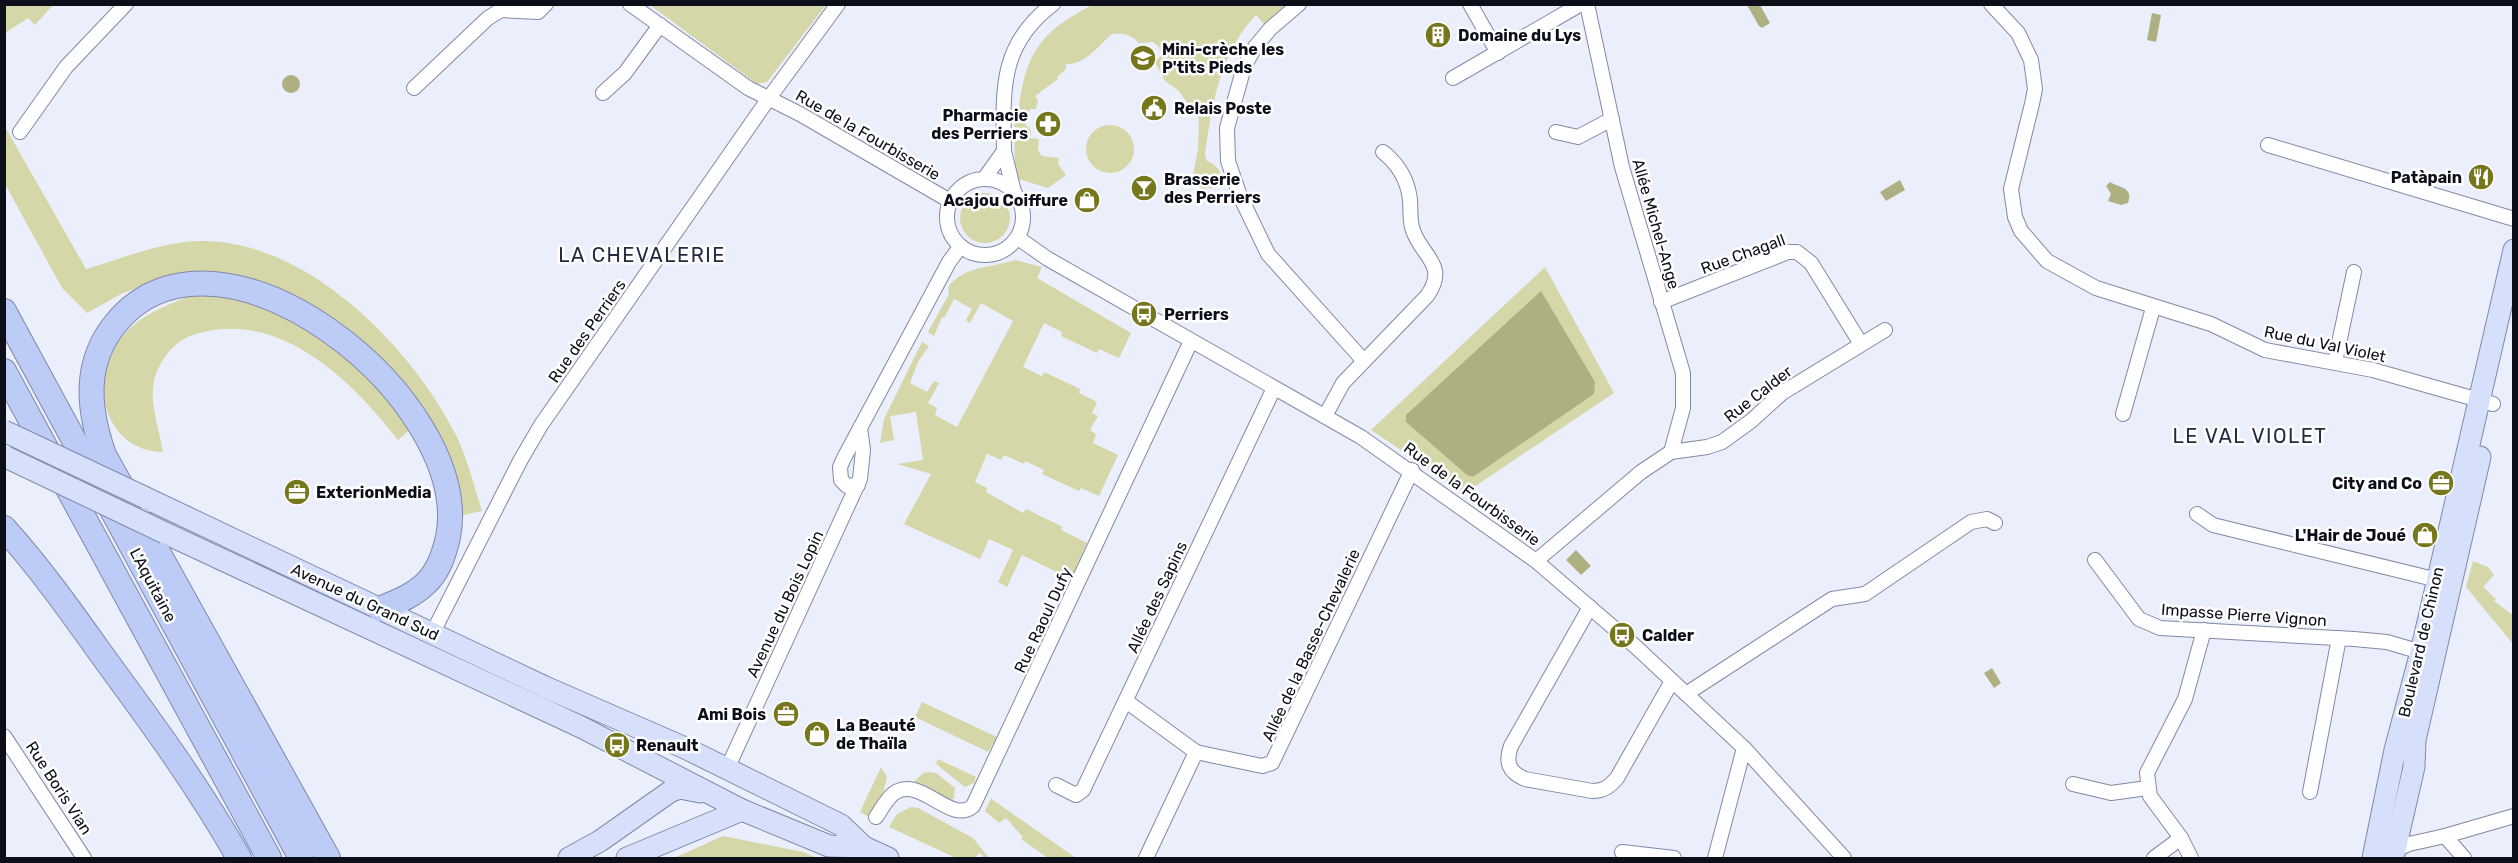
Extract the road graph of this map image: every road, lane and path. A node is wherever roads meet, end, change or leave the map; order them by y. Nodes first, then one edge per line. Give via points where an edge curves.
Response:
1 (126, 4) edge
2 (546, 4) edge
3 (630, 4) edge
4 (838, 4) edge
5 (1053, 4) edge
6 (1299, 4) edge
7 (1470, 4) edge
8 (1581, 4) edge
9 (1587, 4) edge
10 (1991, 4) edge
11 (660, 25) junction
12 (1498, 53) junction
13 (1453, 78) dead end
14 (414, 88) dead end
15 (603, 93) dead end
16 (769, 98) junction
17 (1612, 119) junction
18 (20, 132) dead end
19 (1556, 132) dead end
20 (2268, 145) dead end
21 (1004, 151) junction
22 (1383, 152) dead end
23 (984, 179) junction
24 (1014, 192) junction
25 (950, 201) junction
26 (2514, 219) edge
27 (1018, 238) junction
28 (960, 247) junction
29 (2514, 250) edge
30 (2354, 272) dead end
31 (1661, 302) junction
32 (2153, 308) junction
33 (4, 311) edge
34 (2514, 313) edge
35 (1885, 330) dead end
36 (1191, 341) junction
37 (1861, 344) junction
38 (1363, 360) junction
39 (2335, 362) junction
40 (4, 371) edge
41 (1274, 388) junction
42 (2486, 402) junction
43 (2123, 414) dead end
44 (1325, 416) junction
45 (860, 428) junction
46 (4, 431) edge
47 (1671, 452) junction
48 (5, 457) edge
49 (1412, 470) junction
50 (858, 485) junction
51 (2197, 514) dead end
52 (1995, 523) dead end
53 (4, 528) edge
54 (2095, 560) dead end
55 (1536, 561) junction
56 (2444, 581) junction
57 (1590, 607) junction
58 (380, 609) junction
59 (2204, 630) junction
60 (432, 634) junction
61 (2339, 638) junction
62 (2421, 652) junction
63 (1672, 681) junction
64 (1686, 694) junction
65 (1126, 701) junction
66 (4, 736) edge
67 (1744, 748) junction
68 (1196, 752) junction
69 (636, 756) junction
70 (727, 769) junction
71 (1056, 784) dead end
72 (2073, 784) dead end
73 (2147, 788) junction
74 (2310, 792) dead end
75 (710, 794) junction
76 (648, 808) junction
77 (742, 810) junction
78 (2514, 816) edge
79 (876, 817) dead end
80 (695, 828) junction
81 (2445, 836) junction
82 (2181, 838) junction
83 (864, 848) junction
84 (1622, 852) dead end
85 (2395, 854) edge
86 (84, 858) edge
87 (239, 858) edge
88 (269, 858) edge
89 (301, 858) edge
90 (328, 858) edge
91 (569, 858) edge
92 (627, 858) edge
93 (888, 858) edge
94 (1146, 858) edge
95 (1674, 858) edge
96 (1715, 858) edge
97 (1844, 858) edge
98 (2154, 858) edge
99 (2191, 858) edge
100 (2375, 858) edge
101 (2464, 858) edge

1 - 18 street via 66,67
2 - 14 street via 538,12 501,10 494,14
3 - 11 street, Rue de la Fourbisserie
4 - 16 street, Rue des Perriers
5 - 21 street via 1028,27 1012,52 1003,92
6 - 38 street via 1270,29 1244,67 1227,128 1228,161 1268,254
7 - 12 street
8 - 12 street
9 - 17 street, Allée Michel-Ange
10 - 32 street, Rue du Val Violet via 2018,33 2033,72 2032,104 2011,189 2021,231 2038,253 2058,269 2096,288
11 - 15 street via 625,73
11 - 16 street, Rue de la Fourbisserie via 748,88
12 - 13 street
16 - 25 street, Rue de la Fourbisserie
16 - 60 street, Rue des Perriers via 541,425
17 - 19 street via 1578,137
17 - 31 street, Allée Michel-Ange
20 - 26 street
21 - 23 street
21 - 24 street
22 - 38 street via 1401,173 1410,199 1413,233 1434,264 1436,276 1427,296
23 - 24 street
23 - 25 street via 964,185
24 - 27 street via 1023,213
25 - 28 street via 947,226
27 - 28 street via 1012,246 994,255 970,253
27 - 36 street, Rue de la Fourbisserie
28 - 45 street
29 - 42 main road, Boulevard de Chinon
30 - 39 street
31 - 37 street, Rue Chagall via 1788,252 1797,252 1811,263
31 - 47 street, Allée Michel-Ange via 1683,372 1683,408
32 - 39 street, Rue du Val Violet via 2211,324 2265,350
32 - 43 street
33 - 89 highway, L'Aquitaine
34 - 42 main road, Boulevard de Chinon
35 - 37 street, Rue Calder
36 - 41 street, Rue de la Fourbisserie
36 - 79 street, Rue Raoul Dufy via 973,806 959,811 905,789 894,794
37 - 47 street, Rue Calder via 1782,393 1722,442
38 - 44 street via 1343,383
39 - 42 street, Rue du Val Violet
40 - 88 highway, L'Aquitaine
41 - 44 street, Rue de la Fourbisserie
41 - 65 street, Allée des Sapins
42 - 56 main road, Boulevard de Chinon
44 - 49 street, Rue de la Fourbisserie
45 - 50 street, Avenue du Bois Lopin via 863,450
45 - 50 street via 839,474 847,486
46 - 58 main road, Avenue du Grand Sud, bridge
47 - 55 street, Rue Calder via 1641,472
48 - 69 main road, Avenue du Grand Sud, bridge
49 - 55 street, Rue de la Fourbisserie
49 - 68 street, Allée de la Basse-Chevalerie via 1272,763 1262,766
50 - 70 street, Avenue du Bois Lopin
51 - 56 street via 2213,525
52 - 64 street via 1987,519 1971,522 1865,594 1832,599
53 - 87 highway via 36,564 170,747
54 - 59 street, Impasse Pierre Vignon via 2139,619 2160,628
55 - 57 street, Rue de la Fourbisserie
56 - 62 main road, Boulevard de Chinon
56 - 85 main road, Boulevard de Chinon via 2415,740 2414,767
57 - 63 street, Rue de la Fourbisserie
57 - 63 street via 1511,746 1507,757 1515,775 1601,791 1617,778
58 - 60 main road, Avenue du Grand Sud
58 - 90 highway via 414,593 434,574 446,548 450,518 445,477 431,442 388,383 348,345 312,320 262,296 224,285 167,289 119,318 99,349 90,388 94,426 104,455
59 - 61 street, Impasse Pierre Vignon
59 - 73 street via 2188,690 2150,763
60 - 70 main road, Avenue du Grand Sud
61 - 62 street, Impasse Pierre Vignon via 2387,642
61 - 74 street
62 - 100 main road, Boulevard de Chinon via 2395,750
63 - 64 street, Rue de la Fourbisserie
64 - 67 street, Rue de la Fourbisserie
65 - 68 street, Allée de la Basse-Chevalerie
65 - 71 street, Allée des Sapins via 1082,793 1076,795
66 - 86 street, Rue Boris Vian
67 - 96 street
67 - 97 street, Rue de la Fourbisserie
68 - 94 street
69 - 75 main road, Avenue du Grand Sud
69 - 76 main road via 651,779
70 - 75 main road
70 - 83 main road, Avenue du Grand Sud via 841,825
72 - 73 street via 2111,792
73 - 82 street
75 - 76 main road via 680,788
75 - 77 main road
75 - 80 main road
76 - 91 main road
77 - 80 main road
77 - 83 main road via 829,846
78 - 81 street
80 - 92 main road
81 - 85 street
81 - 101 street
82 - 98 street
82 - 99 street
83 - 93 main road
84 - 95 street
85 - 100 street

